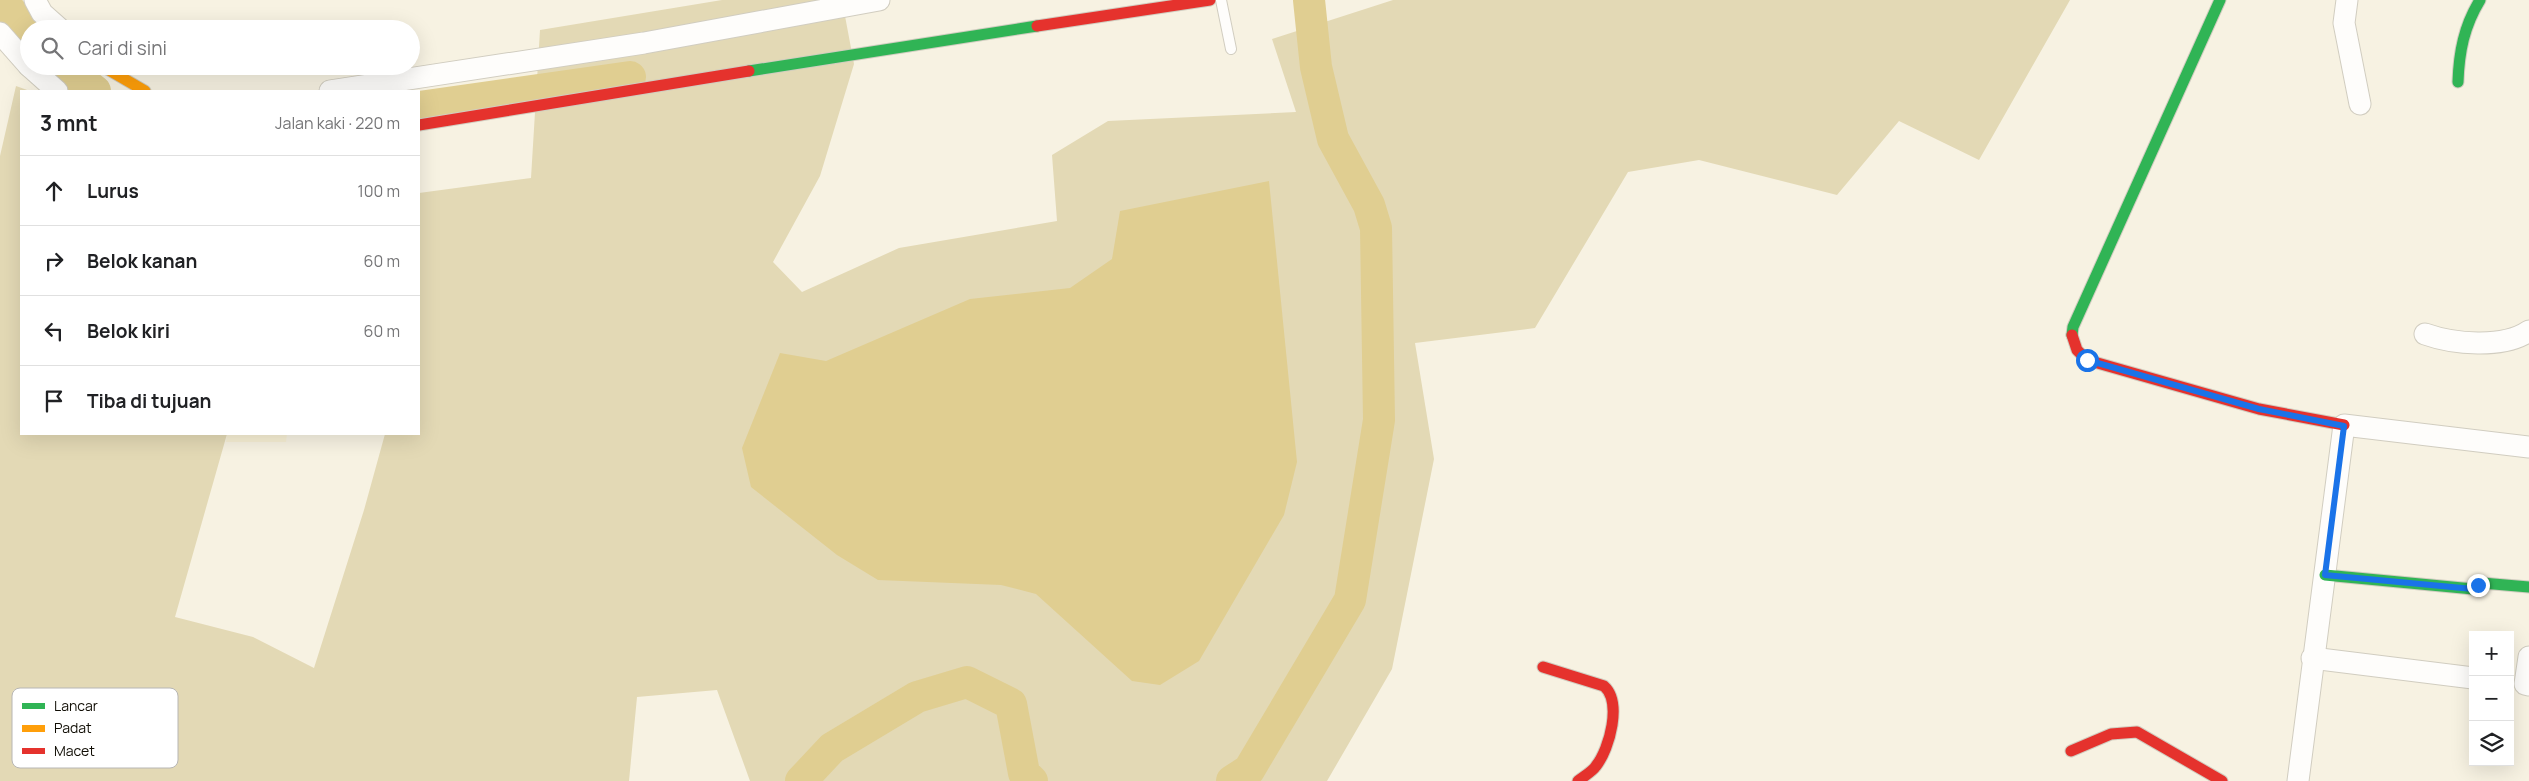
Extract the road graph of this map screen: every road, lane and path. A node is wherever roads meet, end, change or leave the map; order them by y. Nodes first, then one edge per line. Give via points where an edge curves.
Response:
1 (35, 0) edge
2 (879, 0) edge
3 (1210, 0) edge
4 (1221, 0) edge
5 (2220, 0) edge
6 (2348, 0) edge
7 (2480, 0) edge
8 (50, 20) edge
9 (0, 33) edge
10 (1231, 49) dead end
11 (20, 56) edge
12 (39, 75) edge
13 (117, 75) edge
14 (2458, 82) dead end
15 (56, 90) edge
16 (143, 90) edge
17 (336, 90) edge
18 (2360, 104) dead end
19 (420, 125) edge
20 (2529, 331) edge
21 (2425, 334) dead end
22 (2344, 426) junction
23 (2529, 447) edge
24 (2325, 575) junction
25 (2529, 587) edge
26 (2529, 657) edge
27 (2312, 658) junction
28 (1543, 667) dead end
29 (2469, 678) edge
30 (2521, 684) edge
31 (2071, 751) dead end
32 (1578, 781) edge
33 (2222, 781) edge
34 (2298, 781) edge

1 - 8 street
2 - 17 street via 634,44
3 - 19 street
4 - 10 lane
5 - 22 street via 2073,327 2074,347 2087,360 2169,385 2259,409
6 - 18 street via 2344,22
7 - 14 street via 2464,31 2458,55
9 - 11 street
12 - 15 street
13 - 16 street
20 - 21 street via 2494,342 2461,343
22 - 23 street
22 - 24 street
24 - 25 street via 2473,589 2482,583
24 - 27 street
26 - 30 street
27 - 29 street
27 - 34 street
28 - 32 street via 1604,686 1611,692 1614,702 1612,719 1601,758
31 - 33 street via 2114,733 2137,732

